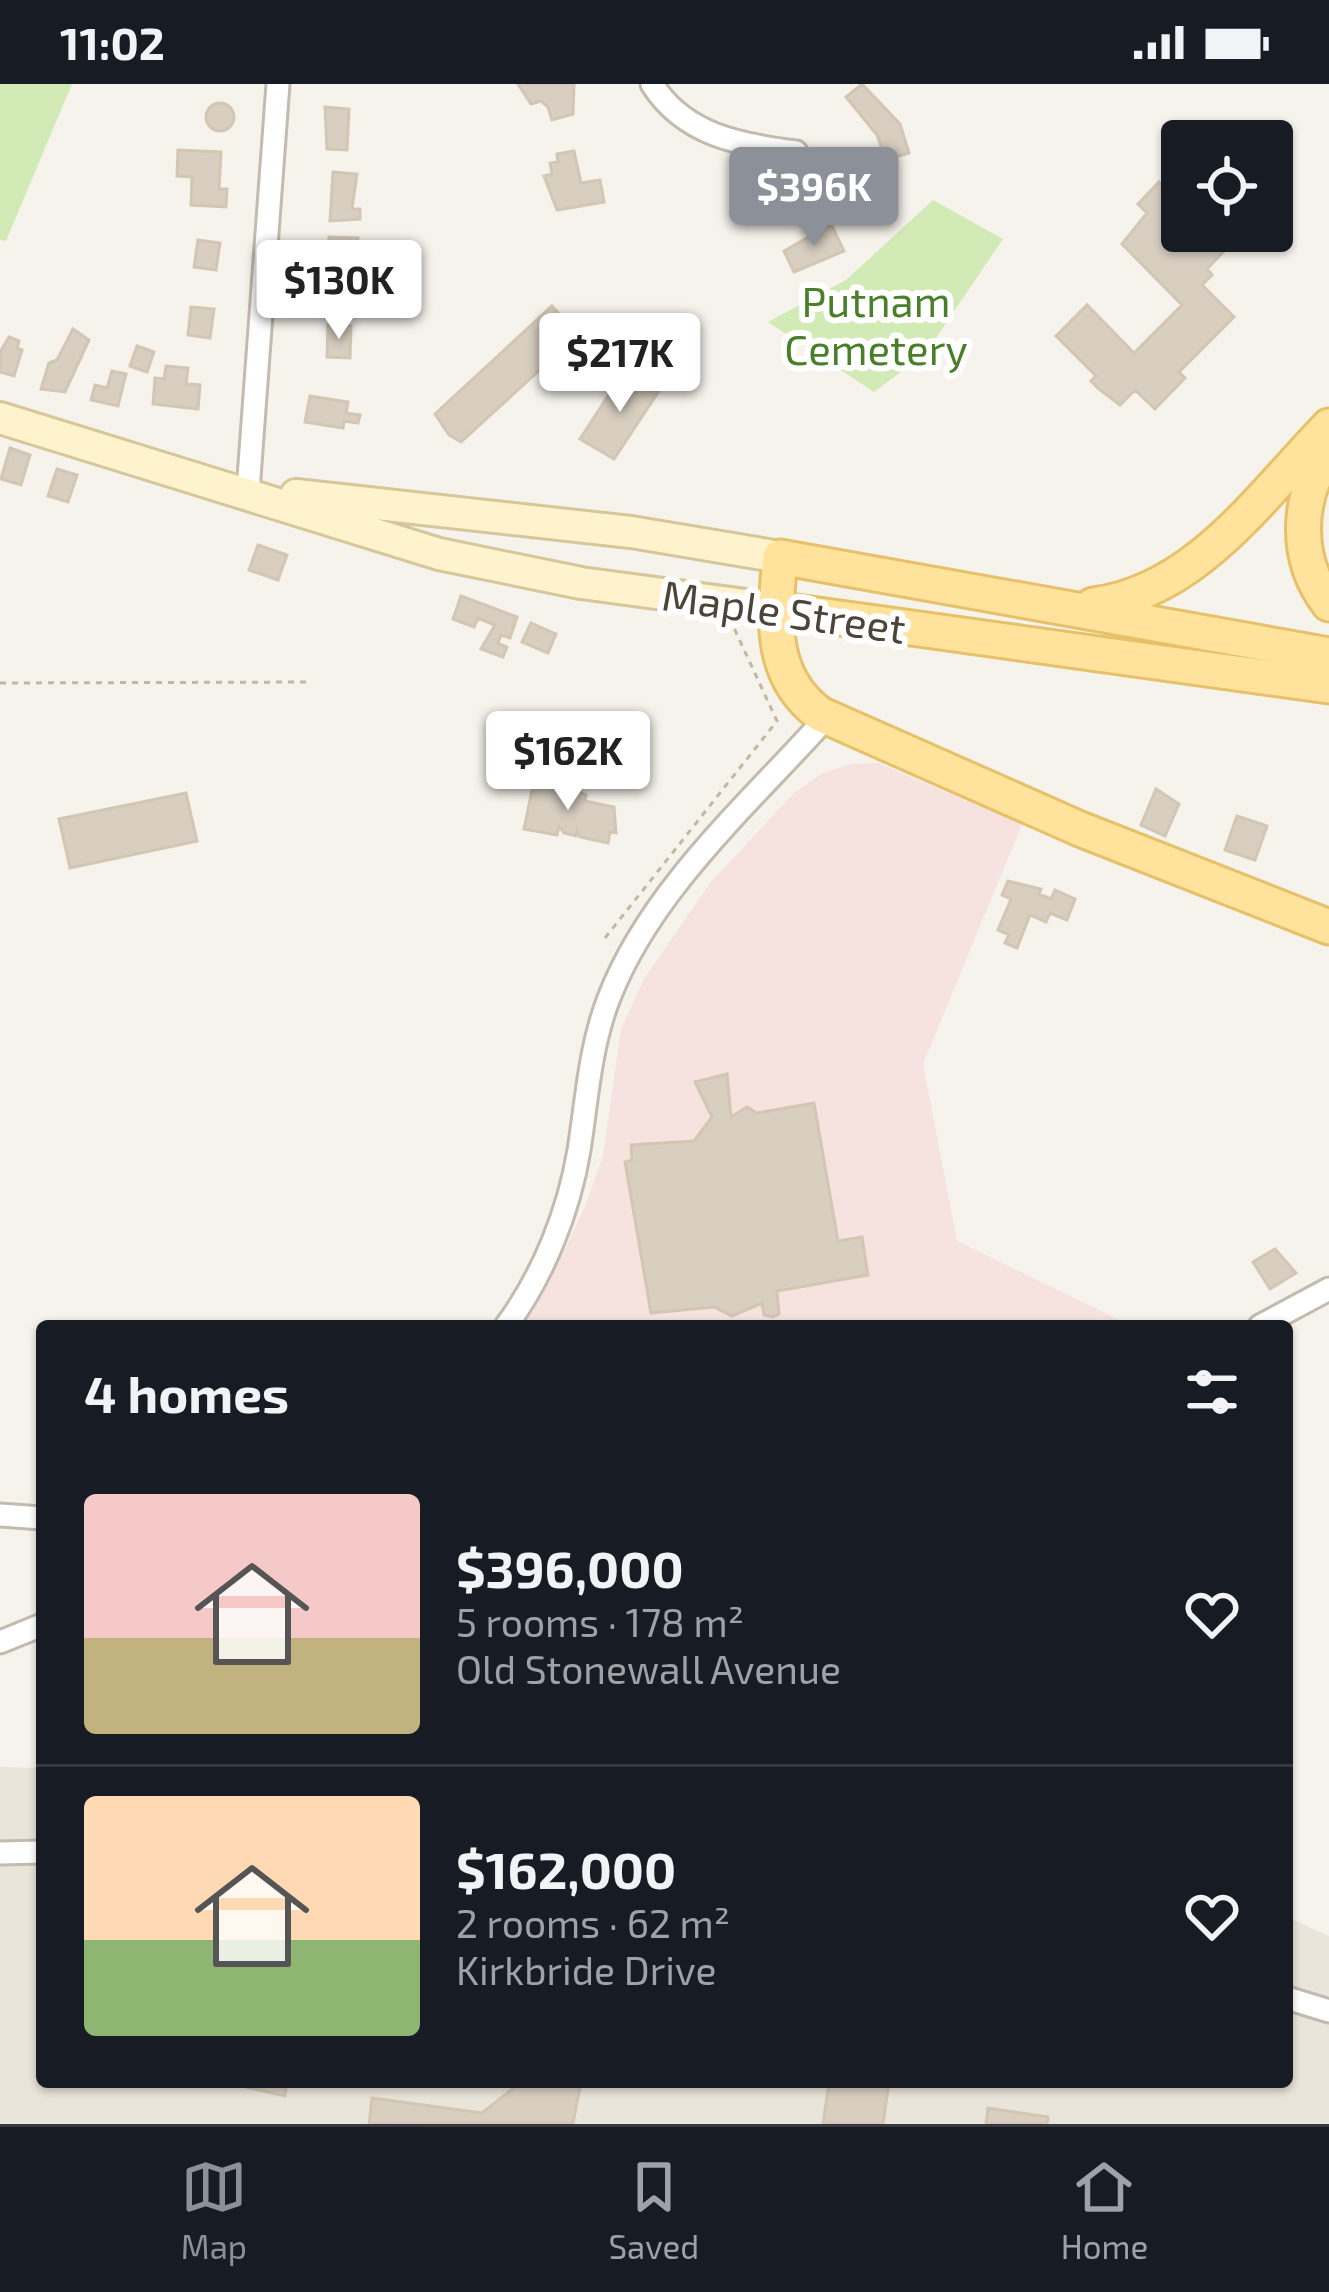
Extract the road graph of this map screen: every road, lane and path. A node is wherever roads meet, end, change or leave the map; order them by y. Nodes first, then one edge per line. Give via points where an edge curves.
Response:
1 (278, 84) edge
2 (652, 84) edge
3 (796, 152) dead end
4 (0, 418) edge
5 (1329, 426) edge
6 (1329, 452) edge
7 (248, 491) junction
8 (779, 556) junction
9 (1329, 604) edge
10 (1058, 607) junction
11 (775, 620) junction
12 (1329, 655) edge
13 (309, 682) dead end
14 (0, 683) edge
15 (1329, 686) edge
16 (826, 718) junction
17 (1329, 927) edge
18 (605, 938) dead end
19 (1329, 1289) edge
20 (510, 1320) edge
21 (1271, 1320) edge
22 (0, 1515) edge
23 (36, 1518) edge
24 (36, 1627) edge
25 (0, 1642) edge
26 (36, 1852) edge
27 (0, 1853) edge
28 (1293, 2000) edge
29 (1329, 2011) edge

1 - 7 street
2 - 3 street via 711,134
4 - 7 main road, Maple Street
5 - 10 main road via 1175,579 1122,600
6 - 9 main road via 1312,475 1303,536 1308,566
7 - 8 main road, Maple Street
7 - 11 main road, Maple Street via 514,572
8 - 10 main road, Maple Street
8 - 11 main road
10 - 12 main road, Maple Street
11 - 15 main road, Maple Street
11 - 16 main road via 792,686
11 - 18 path via 733,628 772,704 777,721 769,737
13 - 14 path
16 - 17 main road
16 - 20 street via 658,908 620,970 594,1052 568,1196
19 - 21 street
22 - 23 street
24 - 25 street
26 - 27 street
28 - 29 street

